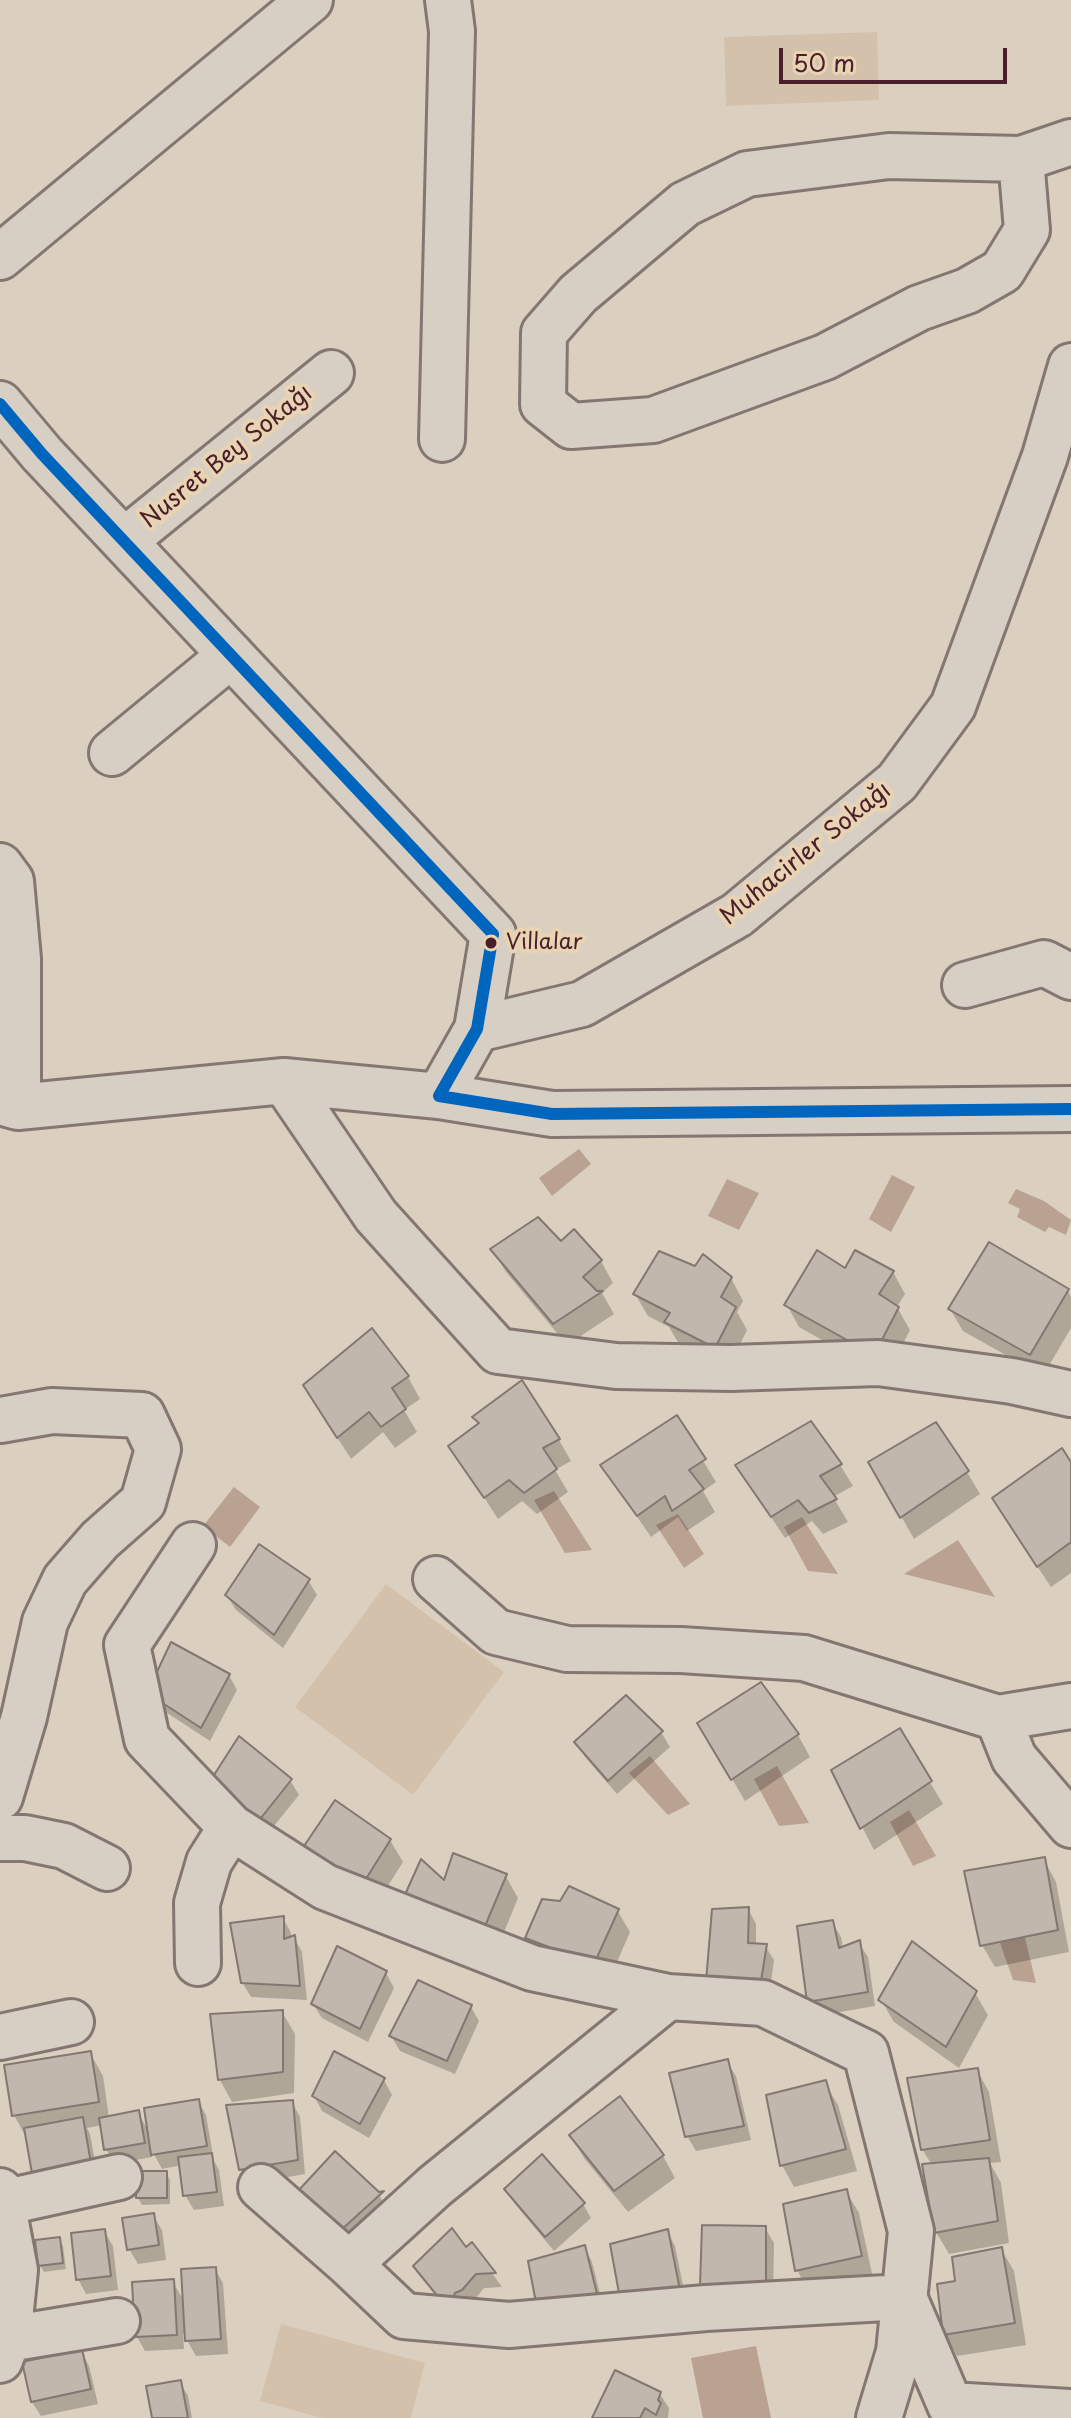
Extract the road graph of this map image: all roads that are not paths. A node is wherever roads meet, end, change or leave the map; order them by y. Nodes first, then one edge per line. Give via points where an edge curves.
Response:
1 (310, 0) edge
2 (448, 0) edge
3 (1071, 142) edge
4 (1021, 159) junction
5 (0, 257) edge
6 (1071, 366) edge
7 (331, 373) dead end
8 (0, 404) edge
9 (442, 439) dead end
10 (124, 541) junction
11 (231, 655) junction
12 (112, 753) dead end
13 (0, 866) edge
14 (1071, 977) edge
15 (965, 985) dead end
16 (477, 1029) junction
17 (284, 1081) junction
18 (439, 1096) junction
19 (9, 1104) edge
20 (1071, 1109) edge
21 (1071, 1394) edge
22 (0, 1420) edge
23 (193, 1545) dead end
24 (436, 1579) dead end
25 (1071, 1706) edge
26 (998, 1718) junction
27 (0, 1797) edge
28 (1071, 1825) edge
29 (231, 1827) junction
30 (0, 1838) edge
31 (107, 1868) dead end
32 (198, 1963) dead end
33 (668, 1997) junction
34 (71, 2022) dead end
35 (0, 2037) edge
36 (119, 2177) dead end
37 (261, 2187) dead end
38 (1, 2197) edge
39 (349, 2264) junction
40 (904, 2297) junction
41 (117, 2321) dead end
42 (4, 2350) edge
43 (1071, 2412) edge
44 (879, 2418) edge

1 - 5 street
2 - 9 street via 452,31
3 - 4 street
4 - 4 street via 1027,230 1002,271 967,291 919,308 825,357 653,420 571,426 543,404 544,333 578,294 685,204 747,174 889,156
6 - 16 street, Muhacirler Sokağı via 1045,456 953,706 897,782 737,915 582,1004
7 - 10 street, Nusret Bey Sokağı
8 - 10 street
10 - 11 street
11 - 12 street
11 - 16 street via 493,934
13 - 19 street via 11,881 18,959
14 - 15 street via 1044,963
16 - 18 street
17 - 18 street
17 - 19 street
17 - 21 street via 376,1216 498,1351 616,1366 878,1363
18 - 20 street via 552,1114
22 - 27 street via 52,1411 142,1415 158,1449 143,1502 65,1580 45,1622
23 - 29 street via 127,1645 147,1739
24 - 26 street via 496,1632 567,1649 804,1658
25 - 26 street
26 - 28 street via 1014,1758
29 - 32 street via 209,1862 197,1903
29 - 33 street via 325,1887 532,1968
30 - 31 street via 64,1846
33 - 39 street via 435,2186
33 - 40 street via 763,2003 866,2053 911,2231
34 - 35 street
36 - 38 street
37 - 39 street
38 - 42 street via 15,2270
39 - 40 street via 404,2316 509,2325
40 - 43 street via 950,2405
40 - 44 street via 899,2352
41 - 42 street

